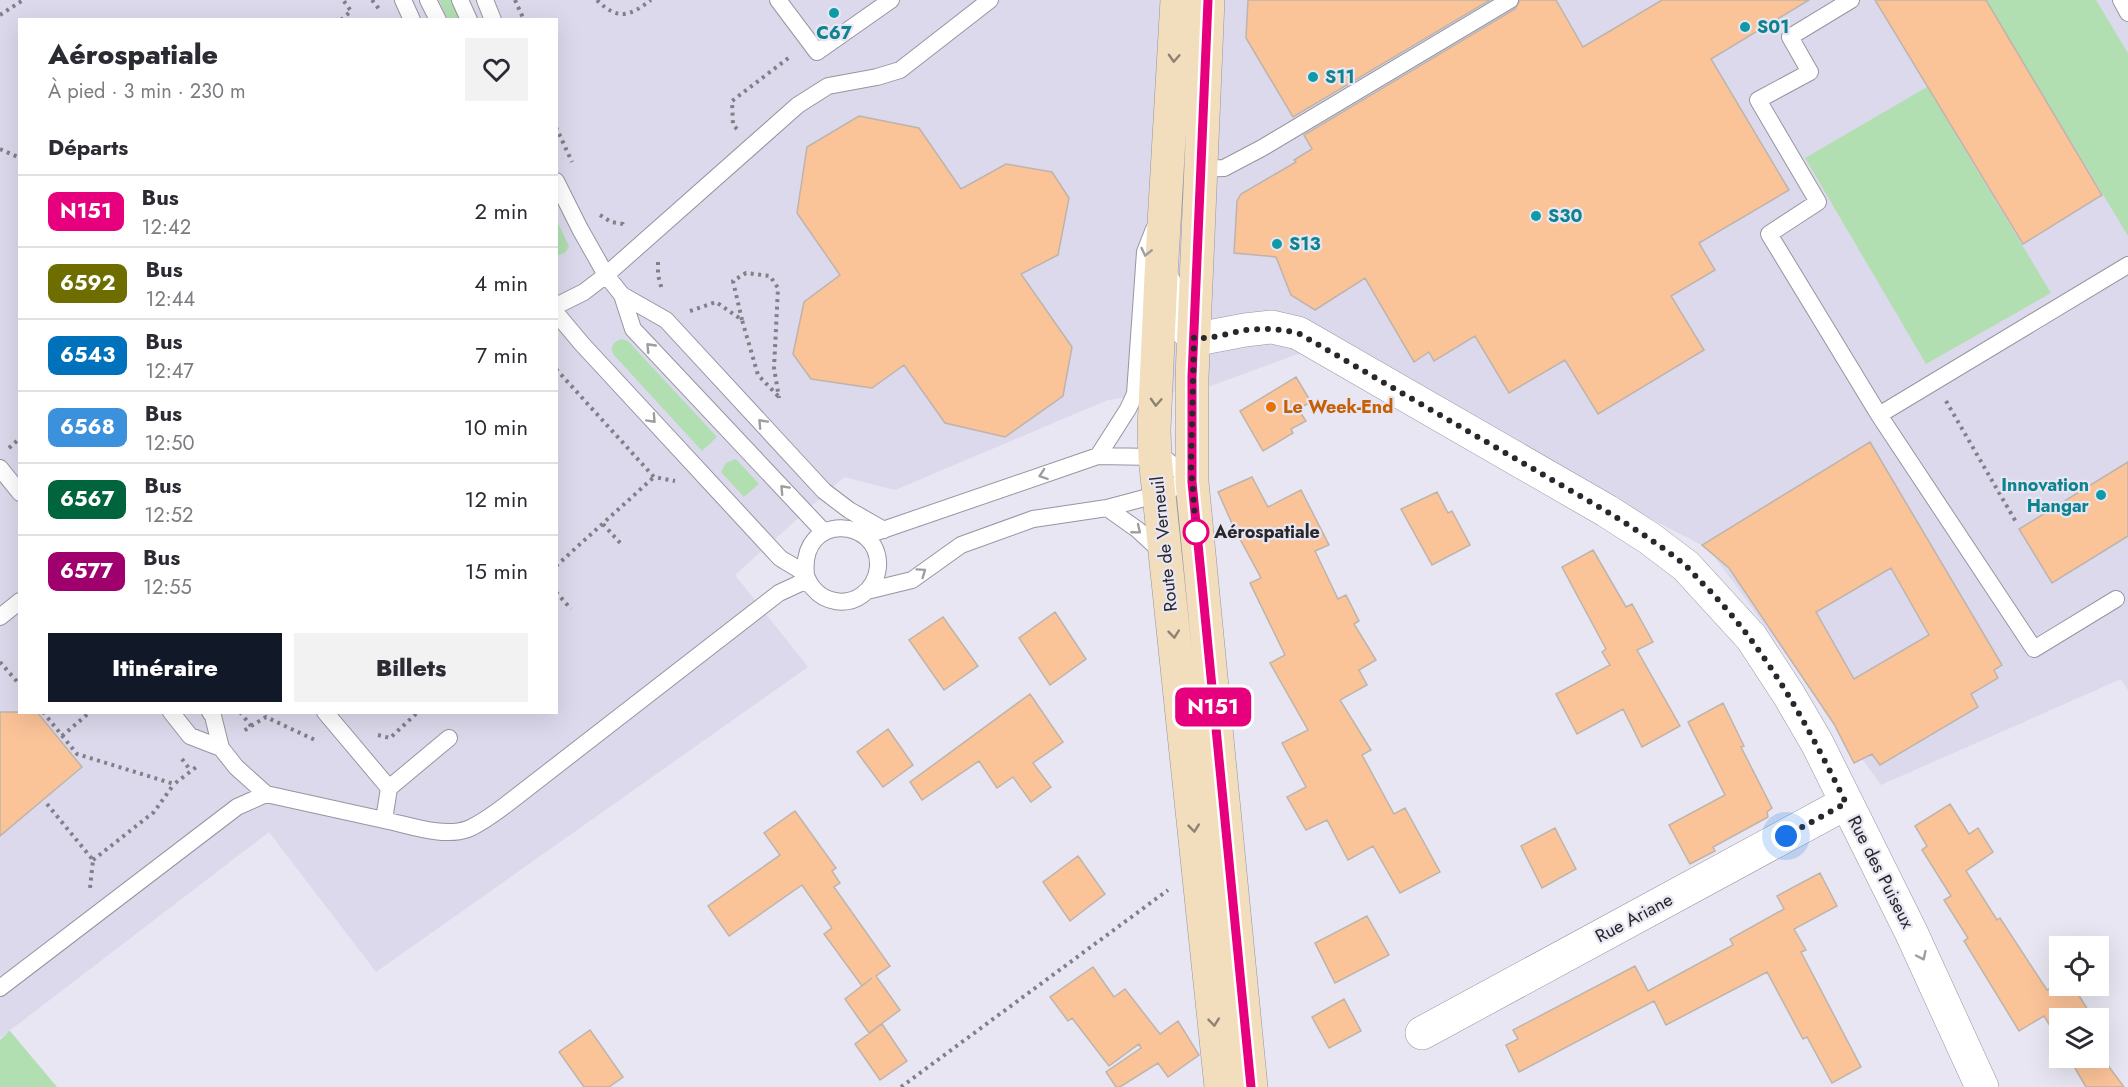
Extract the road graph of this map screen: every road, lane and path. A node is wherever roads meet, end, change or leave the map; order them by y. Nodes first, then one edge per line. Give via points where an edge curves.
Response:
1 (23, 0) edge
2 (343, 0) edge
3 (403, 0) edge
4 (428, 0) edge
5 (460, 0) edge
6 (484, 0) edge
7 (515, 0) edge
8 (597, 0) edge
9 (651, 0) edge
10 (778, 0) edge
11 (891, 0) edge
12 (990, 0) edge
13 (1177, 0) edge
14 (1208, 0) edge
15 (1510, 0) edge
16 (1851, 0) edge
17 (2121, 0) edge
18 (2128, 13) edge
19 (0, 15) edge
20 (343, 18) edge
21 (411, 18) edge
22 (437, 18) edge
23 (467, 18) edge
24 (492, 18) edge
25 (523, 18) edge
26 (809, 42) junction
27 (558, 132) edge
28 (751, 145) junction
29 (0, 149) edge
30 (18, 157) edge
31 (574, 168) dead end
32 (1201, 169) junction
33 (1167, 183) junction
34 (558, 185) edge
35 (592, 209) dead end
36 (638, 247) junction
37 (2128, 265) edge
38 (658, 274) dead end
39 (606, 275) junction
40 (1161, 276) junction
41 (622, 296) junction
42 (558, 305) edge
43 (680, 314) dead end
44 (558, 315) edge
45 (742, 320) junction
46 (1194, 337) junction
47 (558, 371) edge
48 (1931, 384) junction
49 (779, 398) junction
50 (772, 404) dead end
51 (1879, 415) junction
52 (1098, 456) junction
53 (1155, 457) junction
54 (0, 468) edge
55 (1190, 474) junction
56 (654, 477) junction
57 (682, 483) dead end
58 (18, 490) edge
59 (1158, 494) junction
60 (1107, 508) junction
61 (2016, 522) dead end
62 (603, 524) junction
63 (884, 530) junction
64 (824, 532) junction
65 (865, 537) junction
66 (622, 545) dead end
67 (1165, 555) junction
68 (558, 564) edge
69 (806, 578) junction
70 (867, 591) junction
71 (558, 594) edge
72 (2116, 599) dead end
73 (18, 603) edge
74 (571, 609) dead end
75 (0, 617) edge
76 (0, 662) edge
77 (18, 683) edge
78 (45, 714) edge
79 (88, 714) edge
80 (173, 714) edge
81 (211, 714) edge
82 (327, 714) edge
83 (63, 736) junction
84 (449, 738) dead end
85 (221, 748) junction
86 (191, 771) dead end
87 (174, 784) junction
88 (389, 788) junction
89 (266, 795) junction
90 (1846, 803) junction
91 (46, 804) dead end
92 (384, 820) junction
93 (93, 860) junction
94 (1199, 876) junction
95 (89, 895) dead end
96 (0, 988) edge
97 (1422, 1033) dead end
98 (901, 1087) edge
99 (1221, 1087) edge
100 (1251, 1087) edge
101 (1982, 1087) edge

1 - 19 path
2 - 20 path via 351,11
3 - 21 lane
4 - 22 lane
5 - 23 lane
6 - 24 lane
7 - 25 path
8 - 9 path via 617,15 635,12
10 - 26 lane
11 - 26 lane via 817,52
12 - 28 lane via 900,70 828,86 798,105
13 -> 33 main road, Route de Verneuil
14 - 32 main road, Route de Verneuil
15 - 32 lane via 1224,168
16 - 51 lane via 1790,37 1810,72 1758,100 1818,202 1769,234
17 - 18 lane
26 - 28 path via 732,101 732,124
27 - 31 path
28 - 36 lane
29 - 30 path
32 - 33 lane
32 - 46 main road, Route de Verneuil
33 - 40 main road, Route de Verneuil
33 -> 52 lane via 1145,252 1135,394
34 - 39 lane
35 - 36 path via 611,222 623,224
36 - 38 path
36 - 39 lane
37 - 48 lane
39 - 41 lane
39 - 42 lane
40 - 46 street via 1182,324
40 -> 53 main road, Route de Verneuil
63 -> 41 lane via 824,491 666,320
64 -> 41 lane via 633,329
43 - 45 path via 716,302
44 -> 69 lane via 780,558
45 - 49 path via 758,375
45 - 49 path via 733,281 746,273 770,276 778,288 774,369
46 - 55 main road, Route de Verneuil
46 - 90 street, Rue des Puiseux via 1272,327 1298,333 1649,538 1686,566 1751,638 1817,743
47 - 56 path
48 - 51 lane
48 - 61 path via 1941,393
49 - 50 path
51 - 72 lane via 2034,649
52 - 53 lane
52 -> 63 lane
53 - 55 lane
53 - 59 main road, Route de Verneuil
54 - 58 lane
55 - 59 lane via 1173,489
55 - 100 main road, Route de Verneuil
56 - 57 path
56 - 62 path
59 - 60 lane
59 - 67 main road, Route de Verneuil
60 -> 67 lane
70 -> 60 lane via 912,580 961,545 1033,519
62 - 66 path
62 - 68 path
63 - 65 lane
64 - 65 lane via 846,528
64 - 69 lane via 807,550
65 - 70 lane via 873,546 878,563
67 -> 94 main road, Route de Verneuil
69 - 70 lane via 813,589 831,600 851,600
69 - 92 lane via 779,593 485,820 465,830 442,831
71 - 74 path
73 - 75 lane
76 - 77 path
78 - 83 path
79 - 83 path
80 - 85 lane via 190,736
81 - 85 lane
82 - 88 lane
83 - 87 path via 77,754
84 - 88 lane
85 - 89 lane
86 - 87 path
87 - 93 path via 154,812
88 - 92 lane
89 - 92 lane
89 - 96 lane via 237,807
90 - 97 street, Rue Ariane
90 -> 101 street, Rue des Puiseux
91 - 93 path
93 - 95 path
94 - 98 path via 1172,887
94 -> 99 main road, Route de Verneuil

